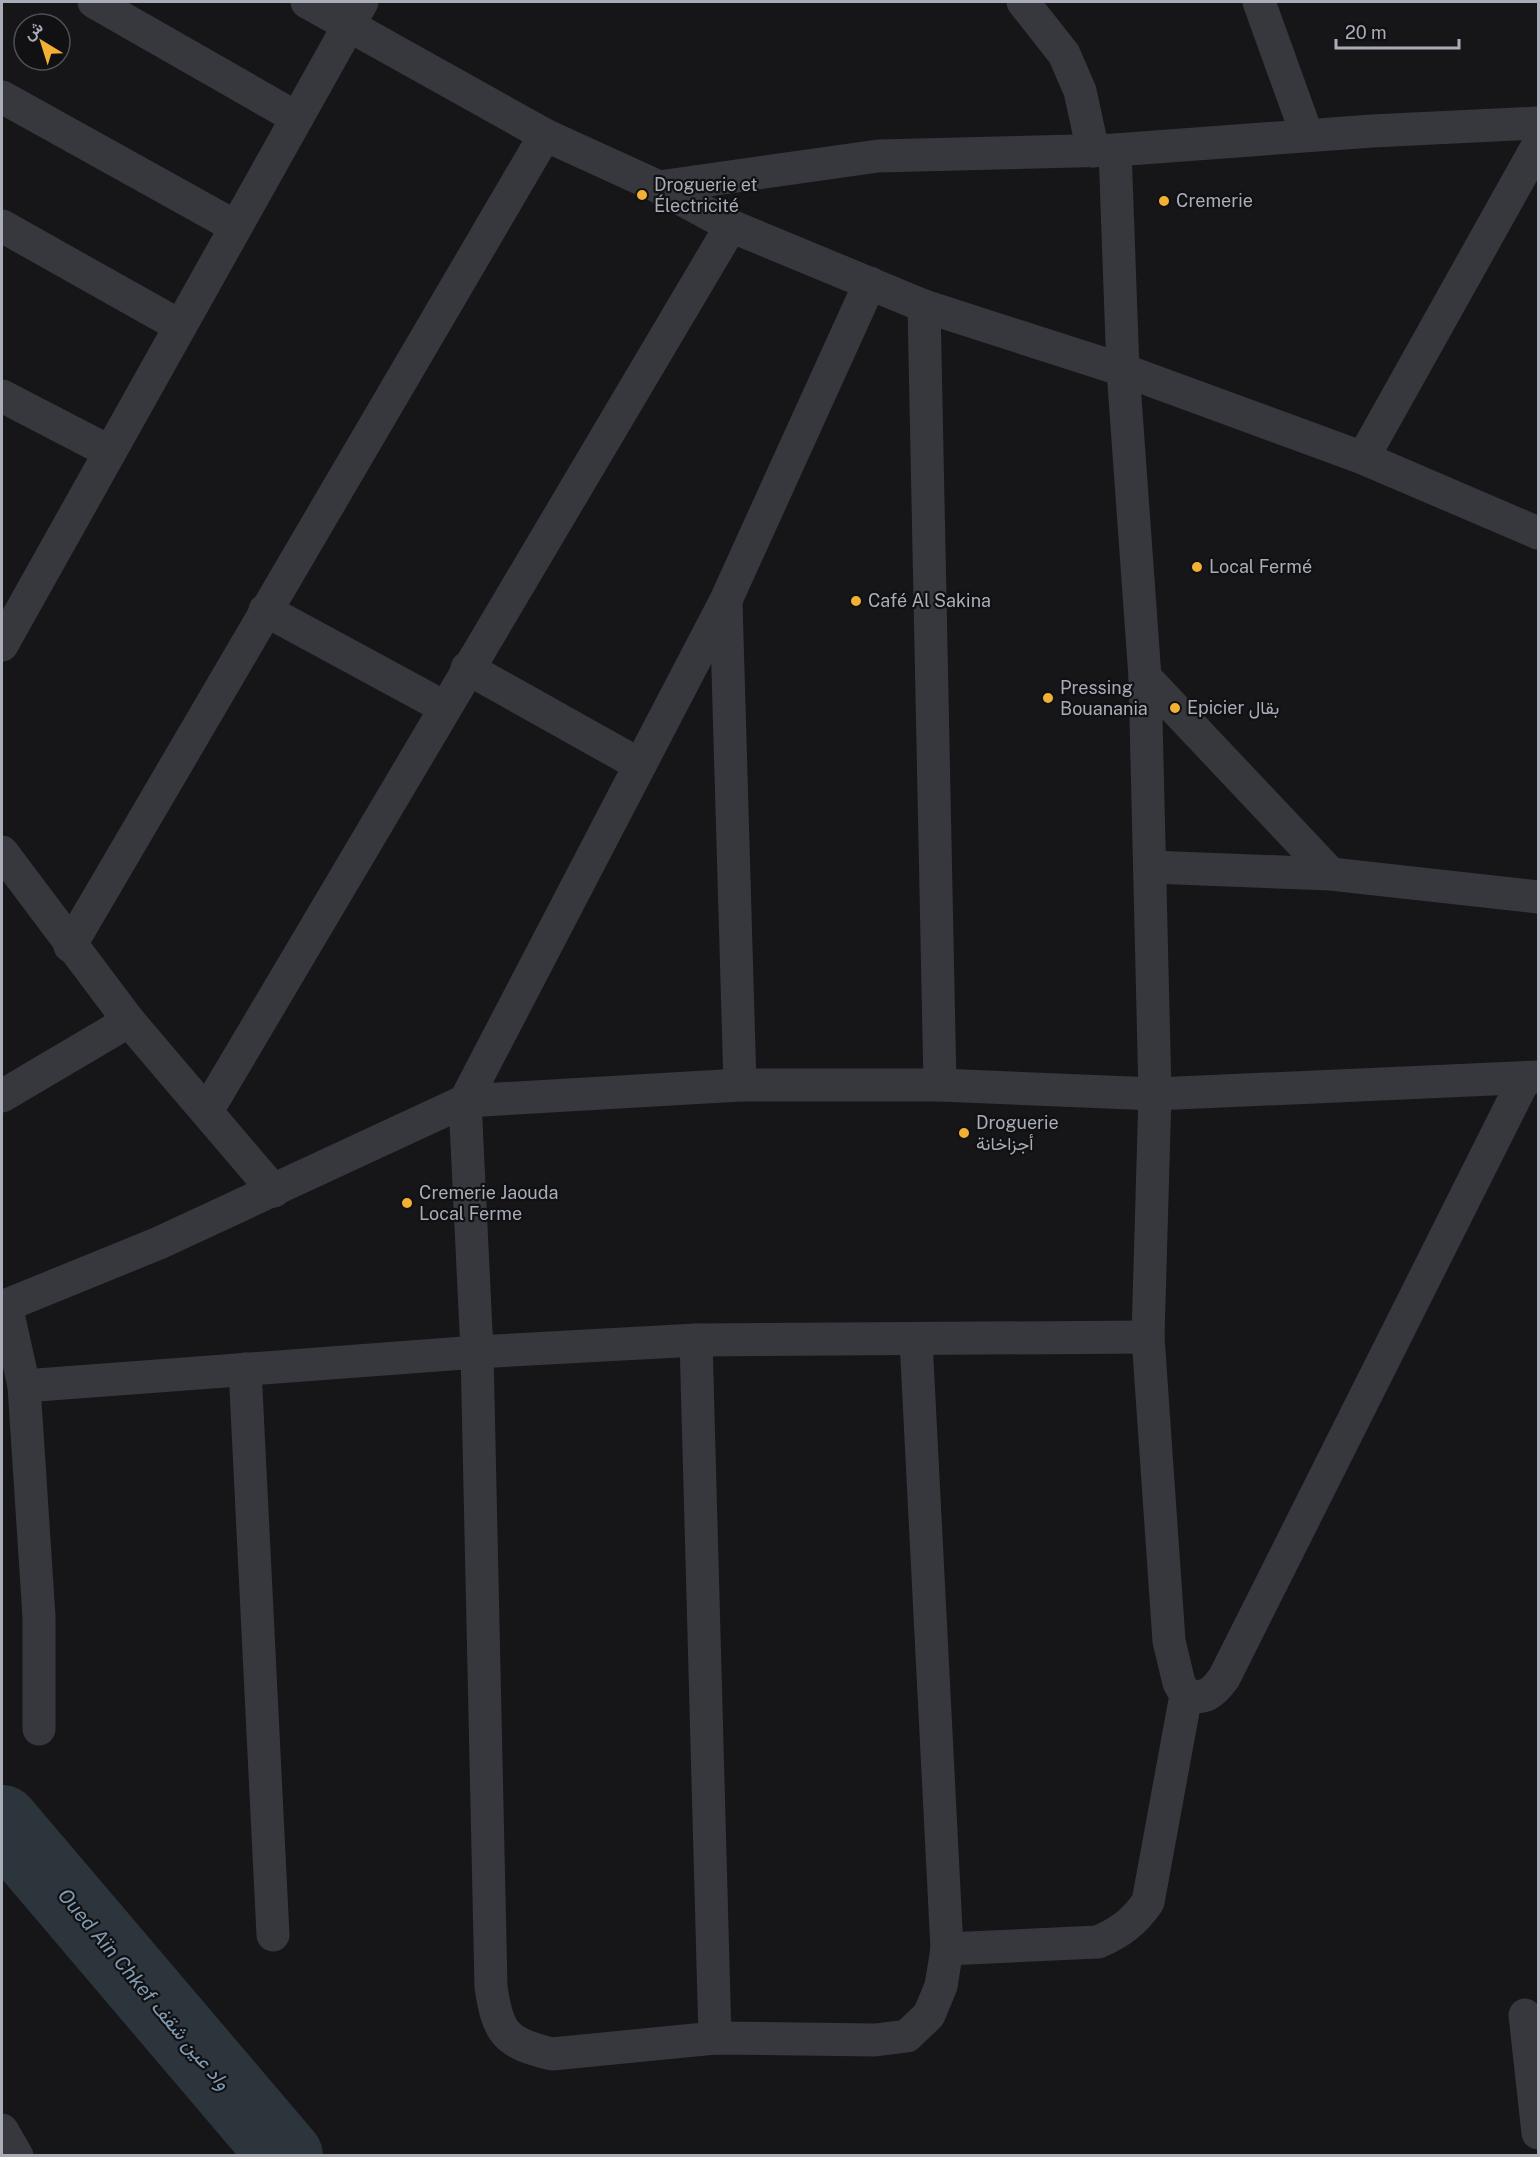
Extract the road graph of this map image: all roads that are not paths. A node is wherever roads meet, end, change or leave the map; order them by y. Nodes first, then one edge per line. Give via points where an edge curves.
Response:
1 (94, 2) edge
2 (307, 2) edge
3 (1023, 2) edge
4 (1259, 2) edge
5 (356, 14) edge
6 (2, 97) edge
7 (297, 118) junction
8 (1539, 123) edge
9 (545, 135) junction
10 (1307, 135) junction
11 (1539, 145) edge
12 (1104, 151) junction
13 (659, 187) junction
14 (2, 226) edge
15 (732, 226) junction
16 (236, 227) junction
17 (870, 283) junction
18 (924, 306) junction
19 (180, 326) junction
20 (1123, 370) junction
21 (2, 396) edge
22 (110, 452) junction
23 (1363, 458) junction
24 (1539, 533) edge
25 (726, 600) junction
26 (265, 610) junction
27 (2, 645) edge
28 (467, 668) junction
29 (1145, 677) junction
30 (444, 707) junction
31 (640, 765) junction
32 (2, 852) edge
33 (1151, 867) junction
34 (1331, 874) junction
35 (1539, 897) edge
36 (70, 946) junction
37 (129, 1021) junction
38 (1532, 1078) edge
39 (740, 1085) junction
40 (940, 1085) junction
41 (1155, 1094) junction
42 (2, 1096) edge
43 (465, 1101) junction
44 (207, 1111) junction
45 (274, 1191) junction
46 (4, 1306) edge
47 (1148, 1337) junction
48 (696, 1340) junction
49 (916, 1340) junction
50 (477, 1352) junction
51 (245, 1369) junction
52 (24, 1386) junction
53 (1186, 1695) junction
54 (39, 1729) dead end
55 (273, 1935) dead end
56 (947, 1949) junction
57 (1525, 2015) dead end
58 (715, 2038) junction
59 (2, 2130) edge
60 (1539, 2133) edge
61 (17, 2156) edge

1 - 7 street
2 - 5 street
3 - 12 street via 1064,54
4 - 10 street
5 - 7 street
5 - 9 street
6 - 16 street
7 - 16 street
8 - 10 street
9 - 13 street
9 - 26 street
10 - 12 street
11 - 23 street
12 - 13 street via 878,156
12 - 20 street
13 - 15 street
14 - 19 street
15 - 17 street
15 - 28 street
16 - 19 street
17 - 18 street
17 - 25 street
18 - 20 street
18 - 40 street
19 - 22 street
20 - 23 street
20 - 29 street
21 - 22 street
22 - 27 street
23 - 24 street
25 - 31 street
25 - 39 street
26 - 30 street
26 - 36 street
28 - 30 street
28 - 31 street
29 - 33 street
29 - 34 street
30 - 44 street
31 - 43 street
32 - 36 street
33 - 34 street
33 - 41 street
34 - 35 street
36 - 37 street
37 - 42 street
37 - 44 street
38 - 41 street
38 - 53 street via 1224,1678 1214,1692 1199,1699
39 - 40 street
39 - 43 street
40 - 41 street
41 - 47 street
43 - 45 street
43 - 50 street
44 - 45 street
45 - 46 street
46 - 52 street
47 - 49 street
47 - 53 street via 1169,1641 1179,1683
48 - 49 street
48 - 50 street
48 - 58 street
49 - 56 street
50 - 51 street
50 - 58 street via 491,1987 496,2019 510,2038 552,2054
51 - 52 street
51 - 55 street
52 - 54 street via 39,1617
53 - 56 street via 1148,1902 1136,1920 1098,1942
56 - 58 street via 929,2015 907,2036 874,2040
57 - 60 street
59 - 61 street

